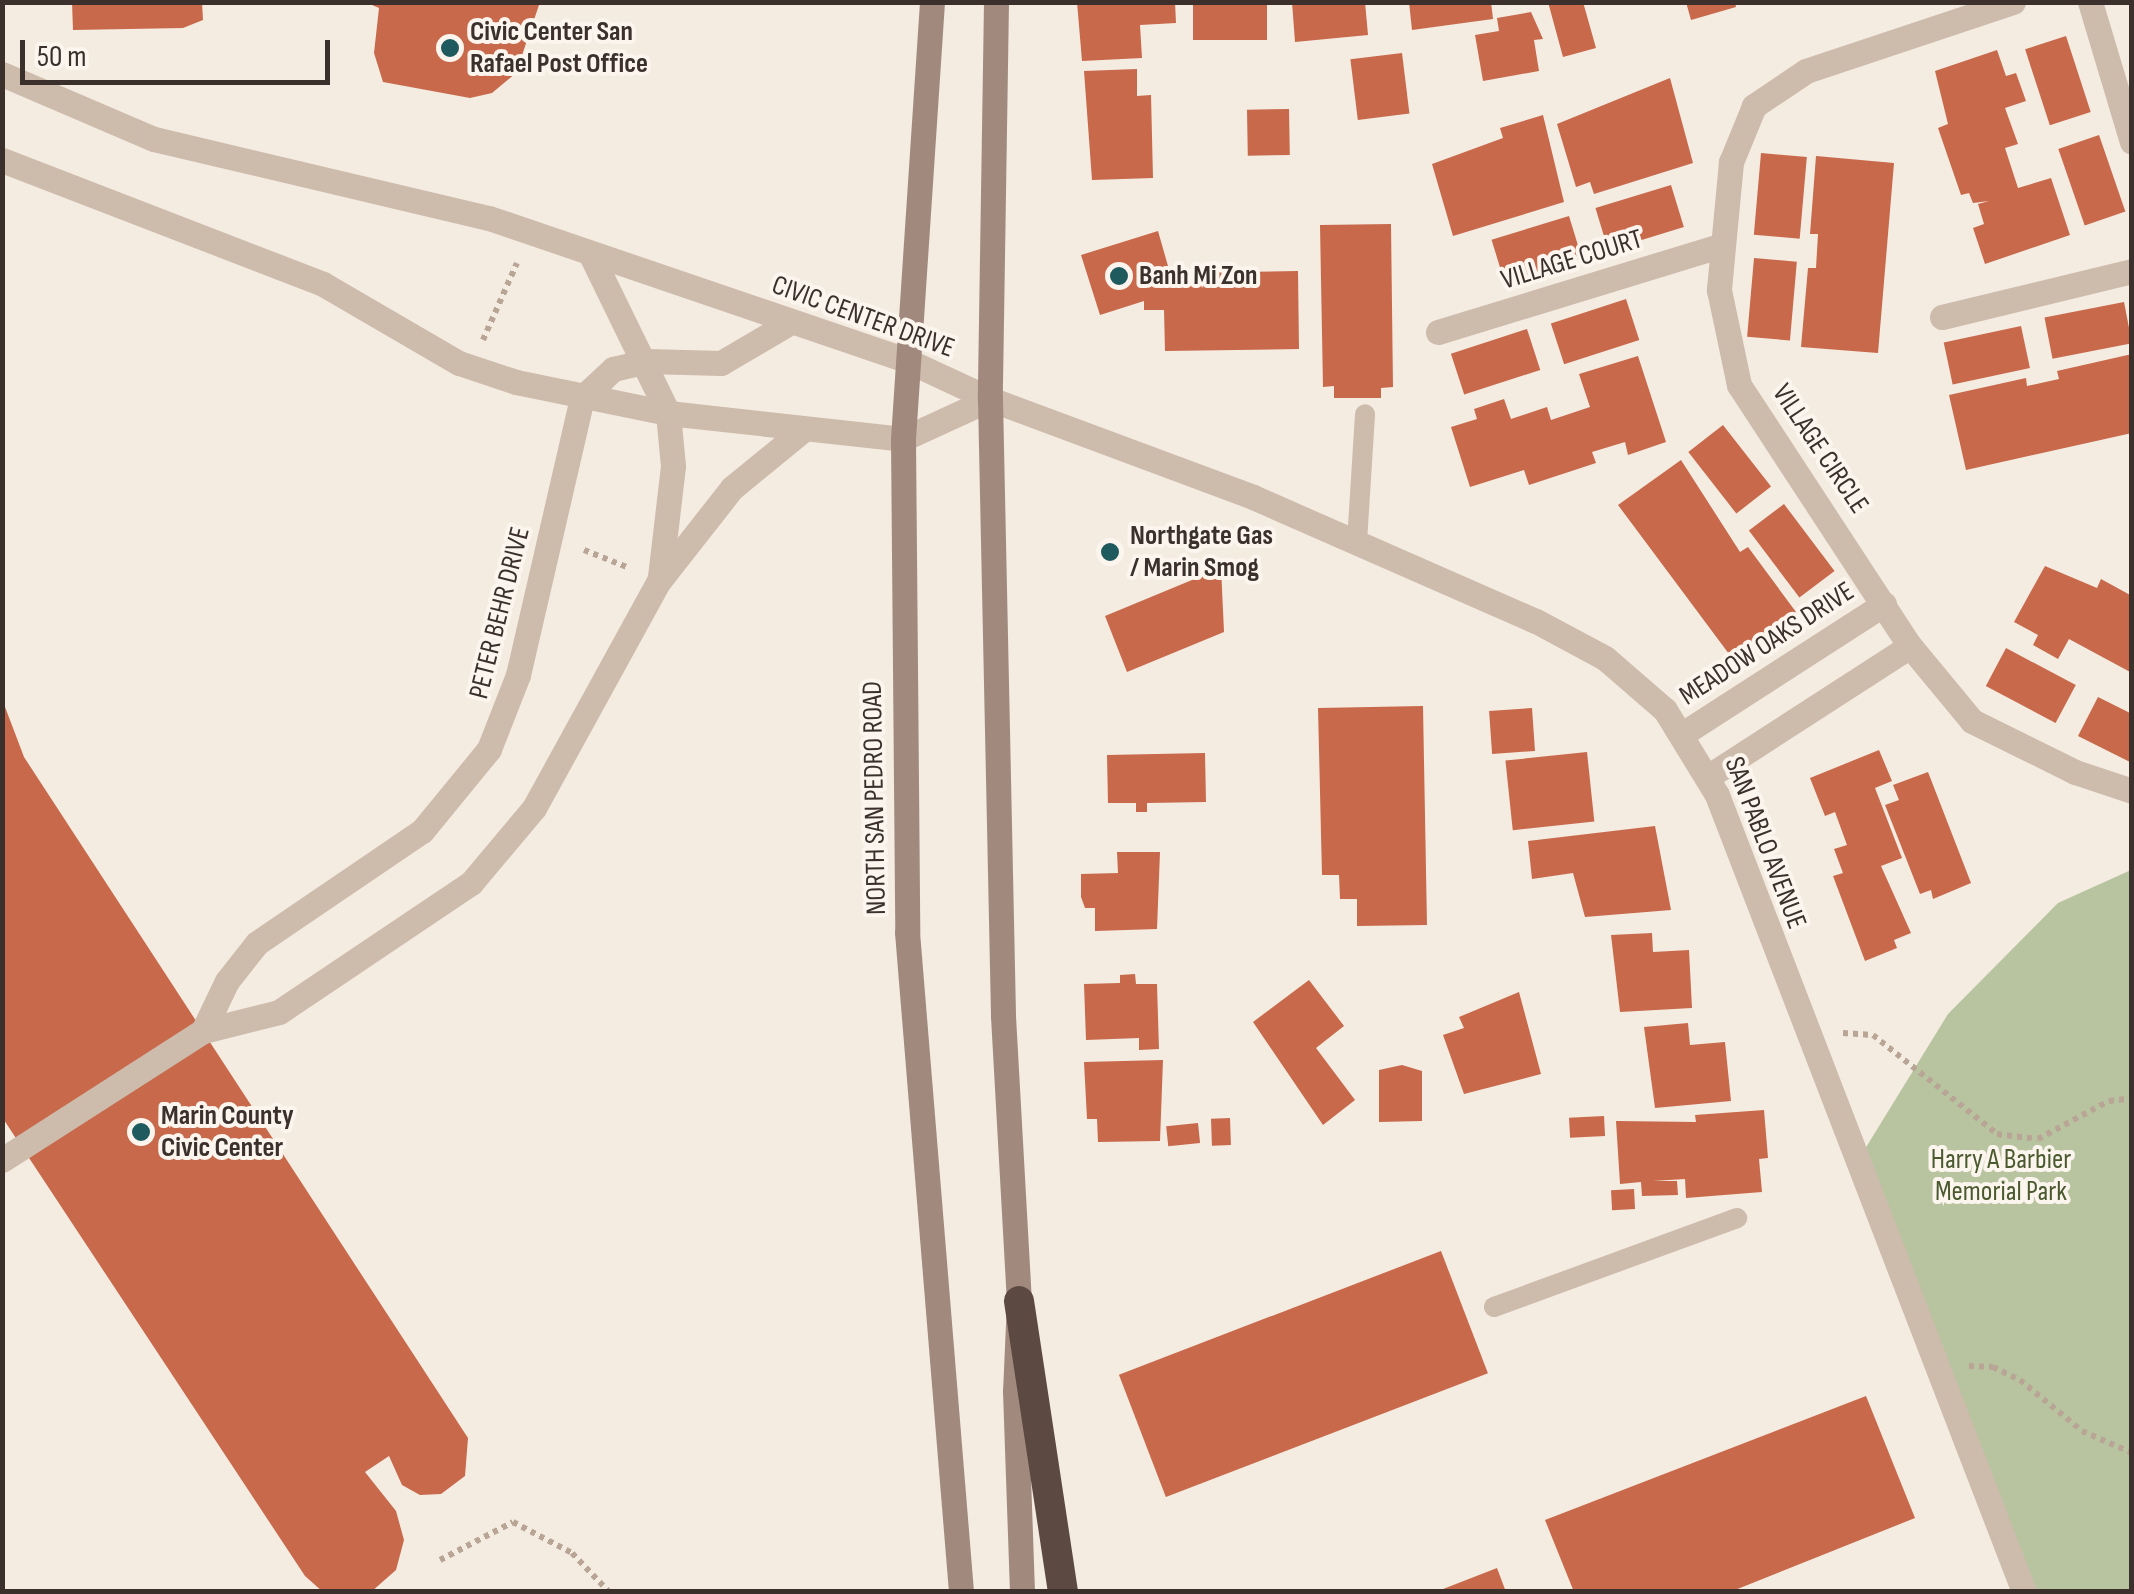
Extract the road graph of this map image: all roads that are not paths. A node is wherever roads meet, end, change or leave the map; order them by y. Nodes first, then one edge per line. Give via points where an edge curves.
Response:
1 (932, 2) edge
2 (996, 2) edge
3 (2013, 2) edge
4 (2090, 2) edge
5 (2, 74) edge
6 (2132, 142) edge
7 (2, 160) edge
8 (1723, 245) junction
9 (590, 253) junction
10 (2132, 271) edge
11 (1942, 317) dead end
12 (789, 323) junction
13 (1438, 332) dead end
14 (906, 360) junction
15 (648, 362) junction
16 (582, 398) junction
17 (990, 399) junction
18 (668, 413) junction
19 (1366, 414) dead end
20 (804, 429) junction
21 (902, 439) junction
22 (1357, 542) junction
23 (649, 577) junction
24 (1884, 604) junction
25 (1910, 646) junction
26 (1684, 733) junction
27 (1709, 776) junction
28 (2132, 791) edge
29 (203, 1031) junction
30 (2, 1160) edge
31 (1737, 1218) dead end
32 (1020, 1302) junction
33 (1494, 1307) dead end
34 (960, 1592) edge
35 (1022, 1592) edge
36 (1062, 1592) edge
37 (2024, 1592) edge

1 - 14 main road, NORTH SAN PEDRO ROAD
2 - 17 main road
3 - 8 street, VILLAGE CIRCLE via 1806,71 1754,106 1731,162
4 - 6 street
5 - 9 street, CIVIC CENTER DRIVE via 154,139 490,218
7 - 16 street via 323,284 471,369
8 - 13 street, VILLAGE COURT
8 - 24 street, VILLAGE CIRCLE via 1720,290 1739,385
9 - 12 street, CIVIC CENTER DRIVE
9 - 15 street, PETER BEHR DRIVE
10 - 11 street
12 - 14 street, CIVIC CENTER DRIVE
12 - 15 street via 721,363
14 - 17 street, CIVIC CENTER DRIVE
14 - 21 main road, NORTH SAN PEDRO ROAD
15 - 16 street via 614,369
15 - 18 street, PETER BEHR DRIVE
16 - 18 street
16 - 29 street, PETER BEHR DRIVE via 518,675 489,749 422,831 248,952
17 - 21 street
17 - 22 street, SAN PABLO AVENUE via 1024,406
17 - 32 main road via 1002,1016
18 - 20 street
18 - 23 street, PETER BEHR DRIVE via 673,466
19 - 22 lane
20 - 21 street
20 - 23 street, PETER BEHR DRIVE via 732,488
21 - 34 main road, NORTH SAN PEDRO ROAD via 910,997
22 - 26 street, SAN PABLO AVENUE via 1584,646 1645,690
23 - 29 street, PETER BEHR DRIVE via 534,808 478,876 425,919 279,1012
24 - 25 street, VILLAGE CIRCLE
24 - 26 street, MEADOW OAKS DRIVE
25 - 27 street
25 - 28 street, VILLAGE CIRCLE via 1972,721 2075,772
26 - 27 street, SAN PABLO AVENUE
27 - 37 street, SAN PABLO AVENUE
29 - 30 street, PETER BEHR DRIVE
31 - 33 lane
32 - 35 main road via 1015,1424
32 - 36 highway

